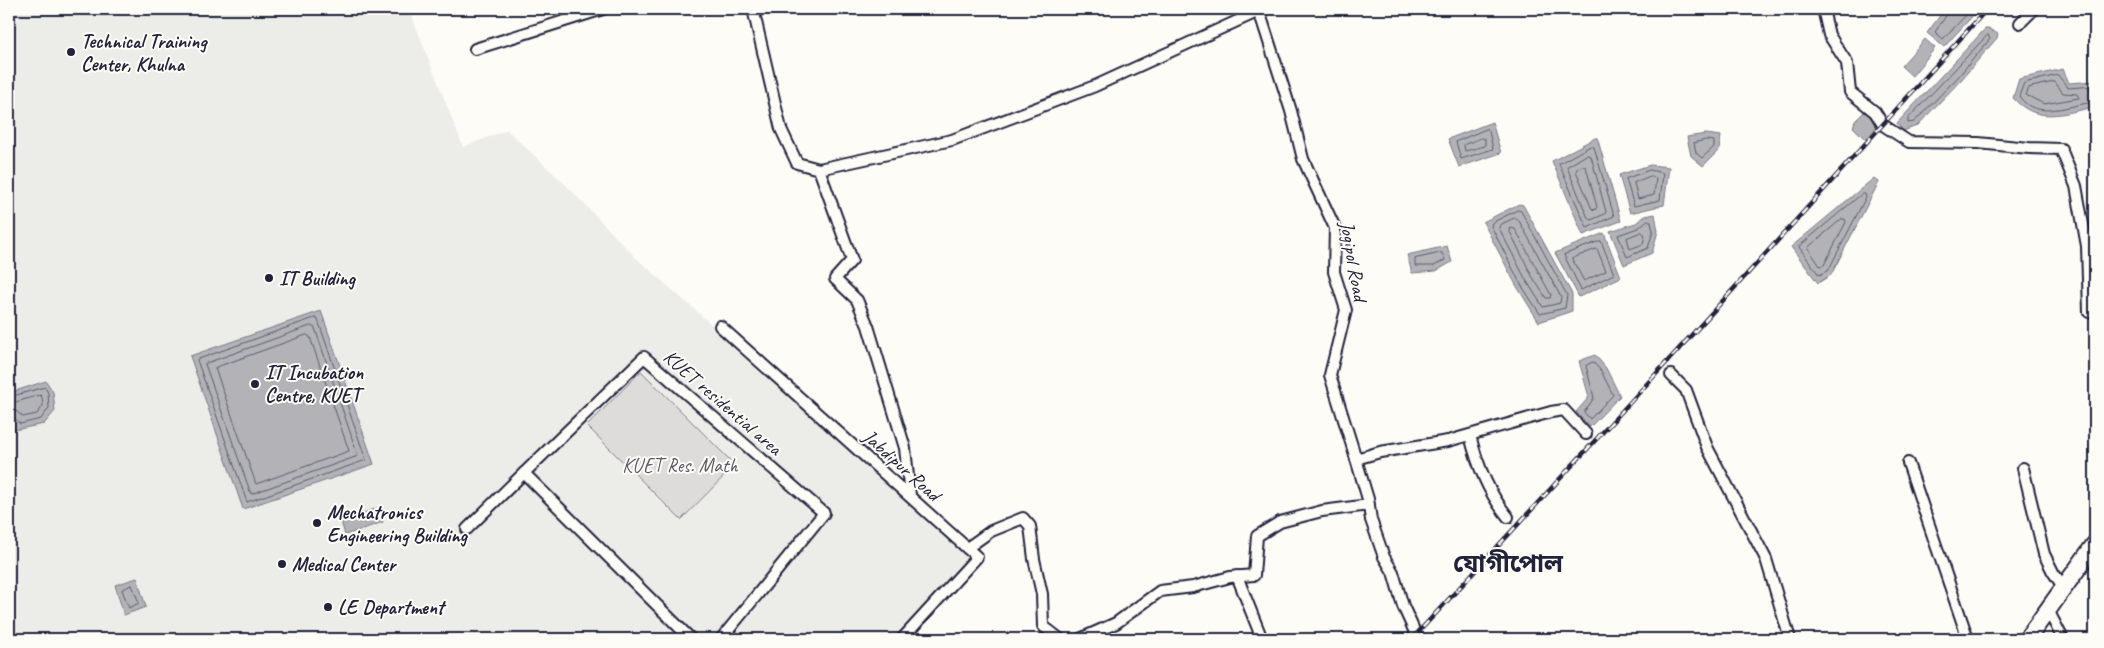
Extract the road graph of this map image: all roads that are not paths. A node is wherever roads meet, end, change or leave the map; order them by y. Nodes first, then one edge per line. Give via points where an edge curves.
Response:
1 (603, 9) edge
2 (753, 9) edge
3 (1823, 9) edge
4 (2034, 9) edge
5 (1257, 10) edge
6 (2020, 23) dead end
7 (475, 49) dead end
8 (819, 168) junction
9 (2095, 311) edge
10 (720, 326) dead end
11 (1671, 375) dead end
12 (1586, 434) dead end
13 (1470, 435) junction
14 (1356, 459) junction
15 (1908, 463) dead end
16 (2023, 468) dead end
17 (524, 473) junction
18 (910, 495) junction
19 (1369, 505) junction
20 (1508, 517) dead end
21 (466, 529) dead end
22 (2095, 544) edge
23 (967, 548) junction
24 (1237, 576) junction
25 (2064, 588) junction
26 (2048, 610) junction
27 (1417, 637) edge
28 (905, 638) edge
29 (691, 639) edge
30 (721, 639) edge
31 (1060, 639) edge
32 (1080, 639) edge
33 (1262, 639) edge
34 (1790, 639) edge
35 (1968, 639) edge
36 (2028, 639) edge
37 (2063, 639) edge

1 - 7 street
2 - 8 street via 781,129 797,163
3 - 9 street via 1829,35 1847,63 1850,92 1874,112 1883,125 1909,142 2061,149 2076,186 2087,246 2089,312
4 - 6 street
5 - 8 street via 1095,86 952,140
5 - 14 street, Jogipol Road via 1291,111 1303,159 1334,228 1334,272 1346,310 1330,375
8 - 18 street via 852,260 835,280 857,300 868,326 904,448
10 - 18 street, Jabdipur Road
11 - 34 street via 1686,390 1707,447 1766,559
12 - 13 street via 1564,410
13 - 14 street
13 - 20 street via 1474,454 1496,502
14 - 19 street, Jogipol Road
15 - 35 street
16 - 25 street via 2044,554
17 - 21 street
17 - 29 street
17 - 30 street, KUET residential area via 644,357 824,513
18 - 23 street, Jabdipur Road
19 - 24 street via 1322,511 1280,522 1257,536 1254,575
19 - 27 street, Jogipol Road via 1384,557 1393,572
22 - 25 highway
23 - 28 street via 977,557
23 - 31 street via 991,531 1023,518 1030,526 1042,594 1043,626
24 - 32 street via 1160,591 1116,623
24 - 33 street
25 - 26 highway
26 - 36 highway
26 - 37 street

